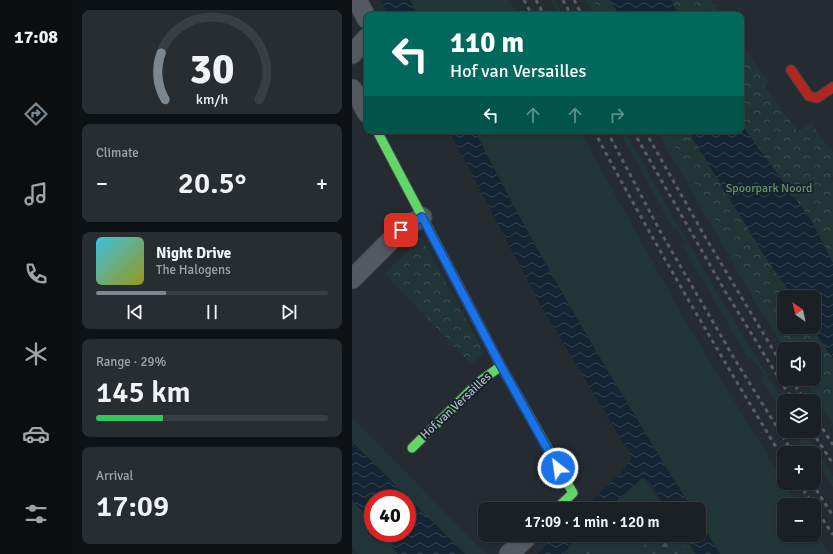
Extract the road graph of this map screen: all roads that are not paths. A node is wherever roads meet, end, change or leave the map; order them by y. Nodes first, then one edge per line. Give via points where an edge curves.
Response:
1 (357, 0) edge
2 (364, 13) edge
3 (364, 41) edge
4 (352, 54) edge
5 (790, 70) dead end
6 (833, 86) edge
7 (352, 89) edge
8 (364, 107) edge
9 (379, 134) edge
10 (422, 217) junction
11 (352, 278) edge
12 (501, 366) junction
13 (412, 448) dead end
14 (563, 502) edge
15 (522, 542) edge
16 (509, 554) edge

1 - 2 street
3 - 4 street
5 - 6 street via 809,96 817,98
7 - 8 street
9 - 10 street, Hof van Versailles
10 - 11 street via 401,230
10 - 12 street, Hof van Versailles
12 - 13 street, Hof van Versailles via 479,382
12 - 14 street, Hof van Versailles via 573,493
15 - 16 street

